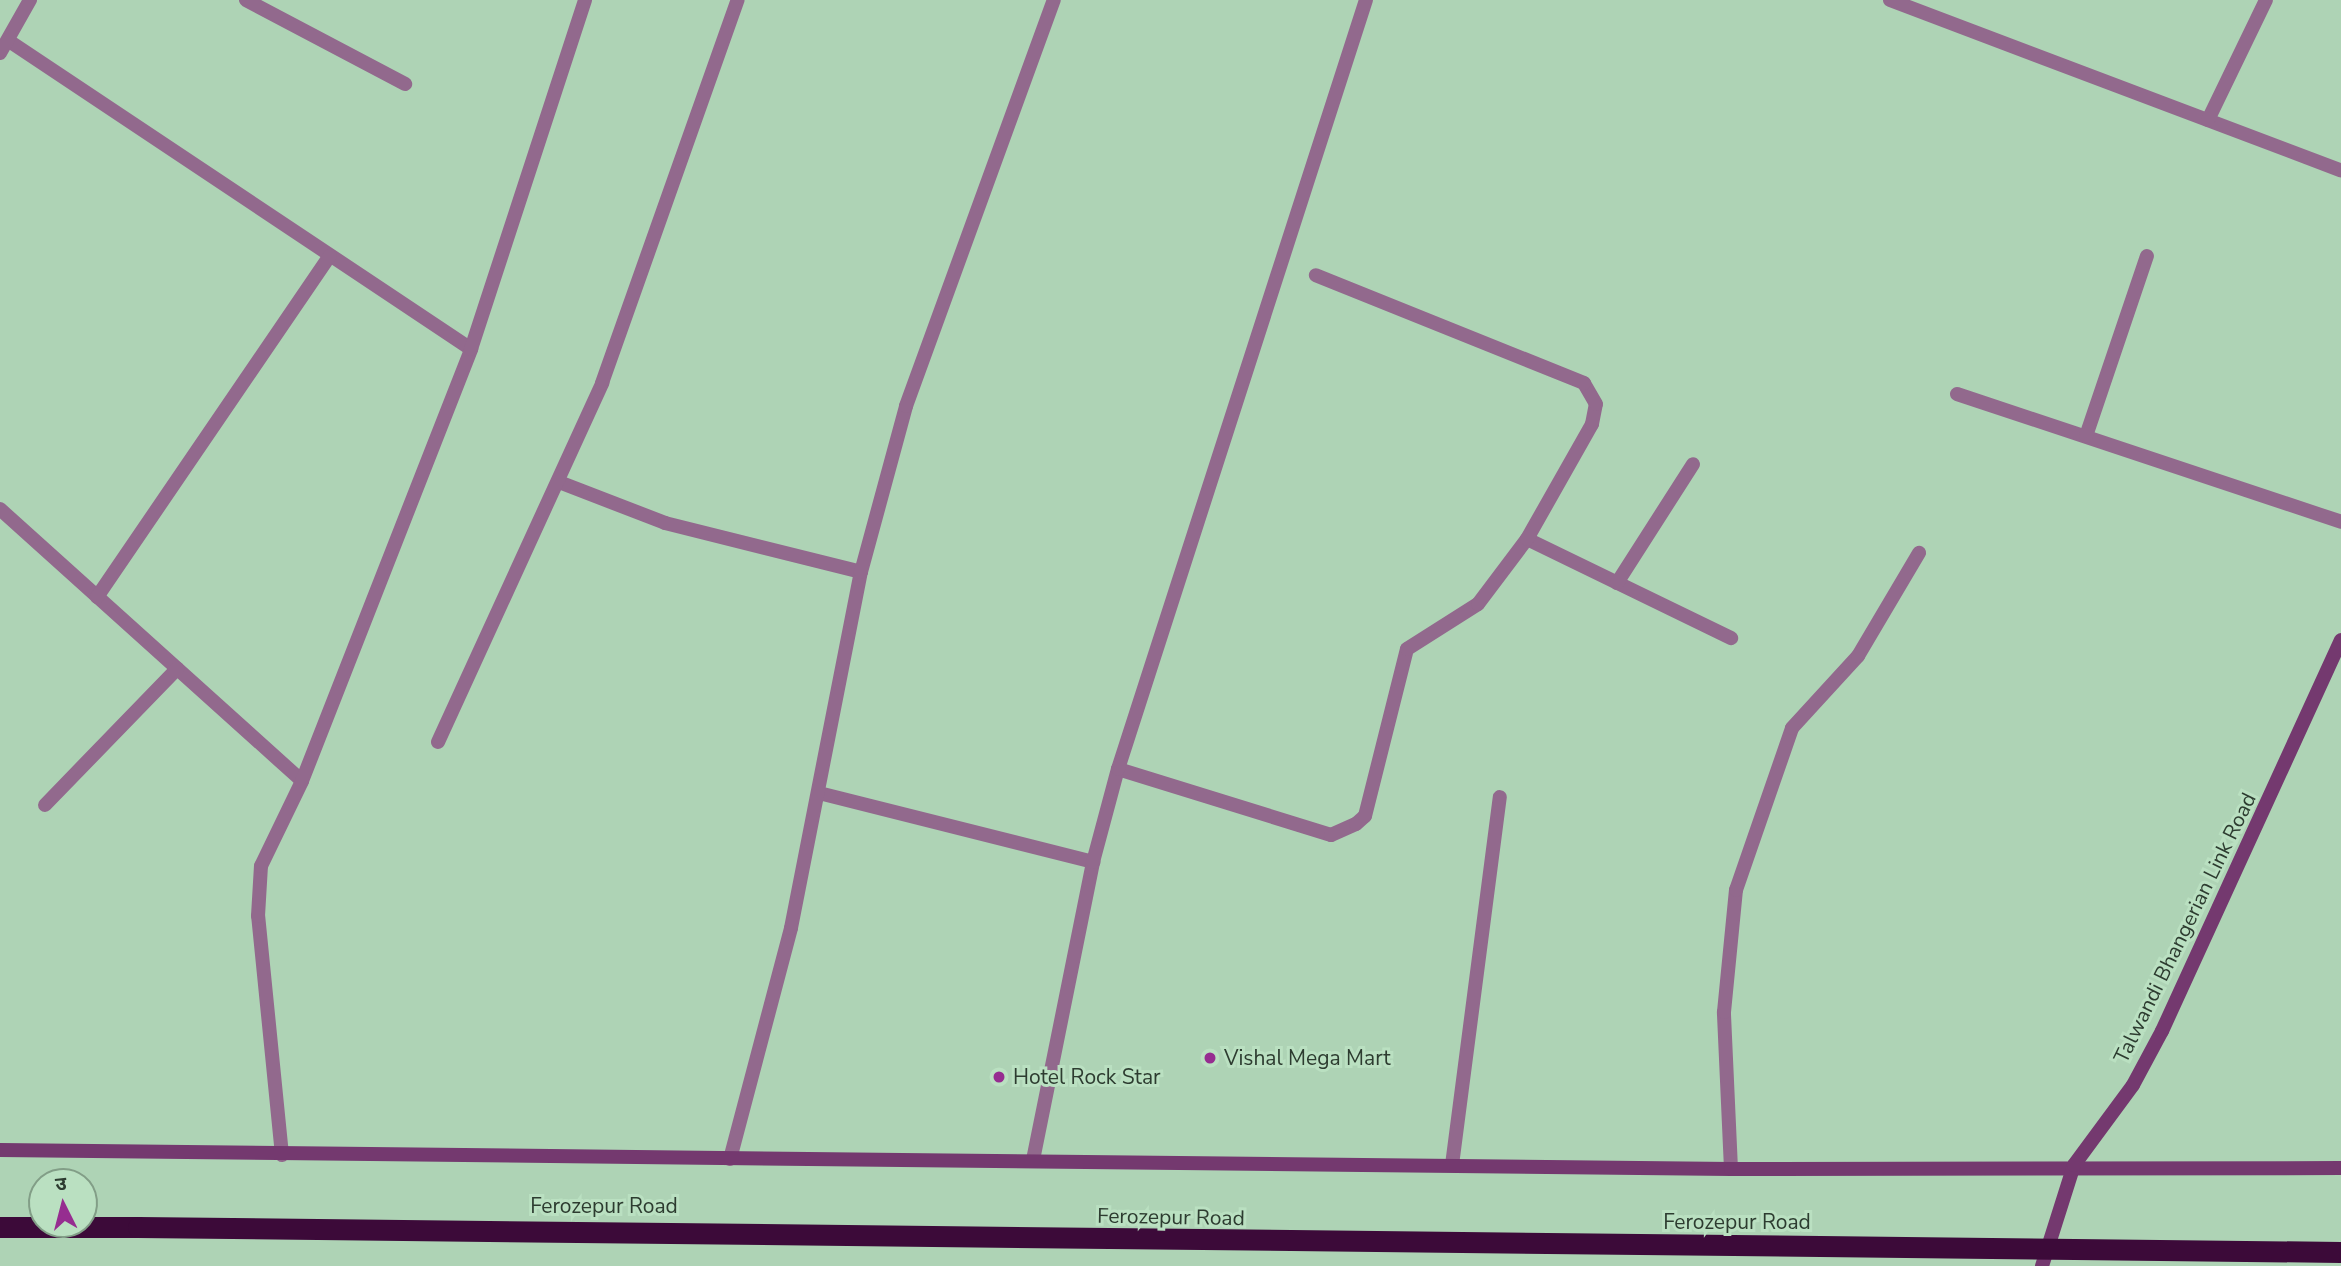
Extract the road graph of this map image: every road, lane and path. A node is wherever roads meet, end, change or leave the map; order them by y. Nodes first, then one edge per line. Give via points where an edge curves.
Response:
1 (30, 0) edge
2 (246, 0) edge
3 (585, 0) edge
4 (738, 0) edge
5 (1054, 0) edge
6 (1366, 0) edge
7 (1890, 0) edge
8 (1930, 0) edge
9 (2266, 0) edge
10 (1923, 15) junction
11 (5, 47) edge
12 (405, 85) dead end
13 (2208, 120) junction
14 (2341, 170) edge
15 (330, 256) junction
16 (2147, 256) dead end
17 (1316, 275) dead end
18 (471, 349) junction
19 (1957, 394) dead end
20 (2086, 436) junction
21 (1693, 464) dead end
22 (559, 482) junction
23 (0, 509) edge
24 (2341, 522) edge
25 (1527, 539) junction
26 (1919, 553) dead end
27 (861, 572) junction
28 (1617, 583) junction
29 (97, 597) junction
30 (1731, 638) dead end
31 (2341, 640) edge
32 (177, 669) junction
33 (438, 741) dead end
34 (1118, 769) junction
35 (302, 781) junction
36 (819, 793) junction
37 (1500, 797) dead end
38 (45, 805) dead end
39 (1093, 862) junction
40 (0, 1150) edge
41 (282, 1155) junction
42 (730, 1159) junction
43 (1033, 1160) junction
44 (1452, 1166) junction
45 (2074, 1166) junction
46 (2341, 1168) edge
47 (1731, 1169) junction
48 (0, 1227) edge
49 (2341, 1252) edge
50 (2042, 1266) edge

1 - 11 street
2 - 12 street
3 - 18 street
4 - 22 street via 602,383
5 - 27 street via 914,377
6 - 34 street
7 - 10 street
8 - 10 street
9 - 13 street
10 - 13 street
11 - 15 street
13 - 14 street
15 - 18 street
15 - 29 street
16 - 20 street
17 - 25 street via 1560,370 1594,394 1592,424
18 - 35 street
19 - 20 street
20 - 24 street
21 - 28 street
22 - 27 street via 665,523
22 - 33 street
23 - 29 street
25 - 28 street
25 - 34 street via 1463,619 1407,649 1365,816 1345,831 1331,835
26 - 47 street via 1858,656 1792,728 1736,890 1724,1012
27 - 36 street
28 - 30 street
29 - 32 street
31 - 45 street, Talwandi Bhangerian Link Road via 2162,1031 2133,1085
32 - 35 street
32 - 38 street
34 - 39 street
35 - 41 street via 261,866 257,892
36 - 39 street
36 - 42 street
37 - 44 street
39 - 43 street
40 - 41 street
41 - 42 street
42 - 43 street
43 - 44 street
44 - 47 street
45 - 46 street
45 - 47 street
45 - 50 street, Talwandi Bhangerian Link Road
48 - 49 highway, Ferozepur Road, bridge

